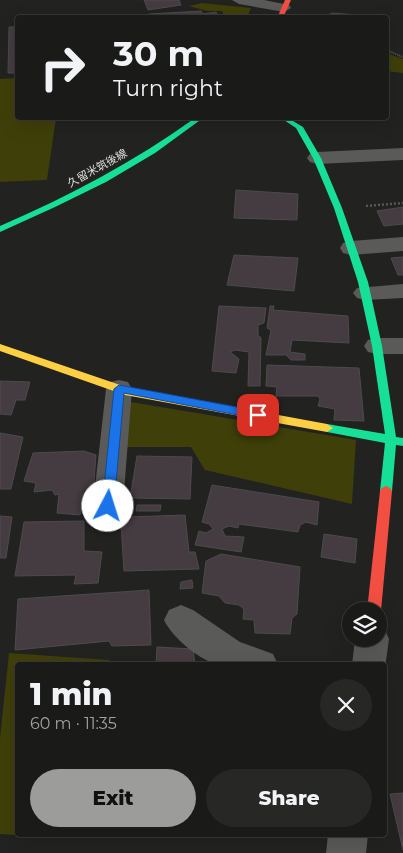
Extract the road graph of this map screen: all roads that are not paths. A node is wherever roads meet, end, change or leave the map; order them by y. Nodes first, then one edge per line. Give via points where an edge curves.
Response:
1 (239, 0) edge
2 (284, 8) edge
3 (196, 120) edge
4 (287, 120) edge
5 (403, 154) edge
6 (317, 158) junction
7 (0, 228) edge
8 (403, 244) edge
9 (352, 248) junction
10 (403, 291) edge
11 (365, 293) junction
12 (377, 346) junction
13 (403, 346) edge
14 (0, 347) edge
15 (119, 389) junction
16 (397, 441) edge
17 (108, 506) dead end
18 (375, 602) edge
19 (181, 620) dead end
20 (371, 647) edge
21 (248, 662) edge
22 (369, 662) edge
23 (348, 837) edge
24 (346, 853) edge

1 - 2 street
3 - 7 street, 久留米筑後線 via 107,179
4 - 6 street via 299,127
5 - 6 street
6 - 9 street
8 - 9 street
9 - 11 street
10 - 11 street
11 - 12 street
12 - 13 street
12 - 16 street
14 - 15 street
15 - 16 street
15 - 17 street
16 - 18 street
19 - 21 street via 210,644
20 - 22 street
23 - 24 street

